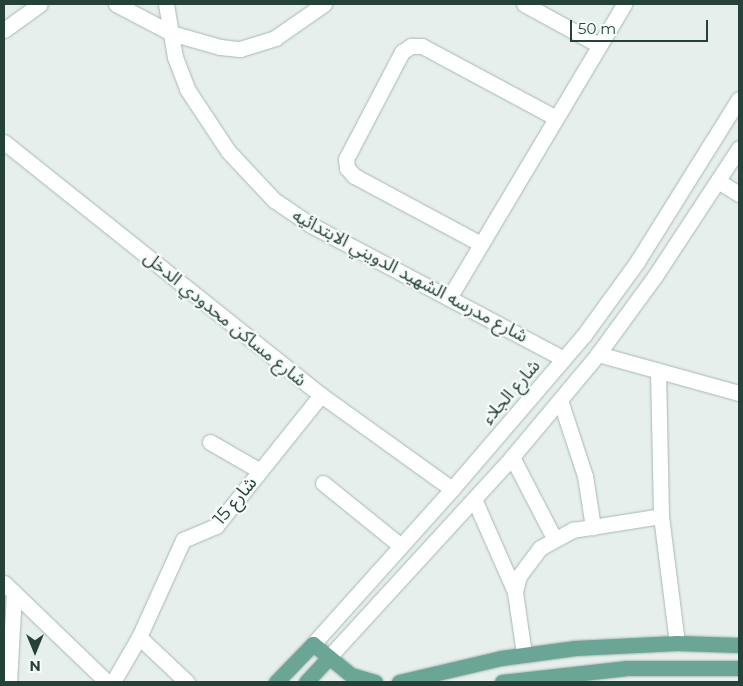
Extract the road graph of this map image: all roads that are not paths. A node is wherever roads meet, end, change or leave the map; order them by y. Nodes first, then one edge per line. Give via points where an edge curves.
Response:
1 (40, 4) edge
2 (116, 4) edge
3 (166, 4) edge
4 (324, 4) edge
5 (524, 4) edge
6 (624, 4) edge
7 (4, 30) edge
8 (171, 34) junction
9 (599, 45) junction
10 (739, 99) edge
11 (556, 118) junction
12 (4, 142) edge
13 (739, 148) edge
14 (718, 181) junction
15 (739, 194) edge
16 (481, 244) junction
17 (449, 298) junction
18 (598, 354) junction
19 (564, 358) junction
20 (658, 371) junction
21 (739, 393) edge
22 (321, 395) junction
23 (560, 400) junction
24 (210, 442) dead end
25 (512, 457) junction
26 (260, 471) junction
27 (323, 483) dead end
28 (452, 490) junction
29 (474, 500) junction
30 (662, 516) junction
31 (593, 527) junction
32 (554, 538) junction
33 (401, 546) junction
34 (9, 588) edge
35 (515, 592) junction
36 (139, 637) junction
37 (677, 642) junction
38 (313, 644) junction
39 (739, 645) edge
40 (524, 654) junction
41 (329, 658) junction
42 (739, 668) edge
43 (9, 682) edge
44 (107, 682) edge
45 (113, 682) edge
46 (186, 682) edge
47 (276, 682) edge
48 (306, 682) edge
49 (375, 682) edge
50 (399, 682) edge
51 (502, 682) edge

1 - 7 street
2 - 8 street
3 - 8 street, شارع مدرسه الشهيد الدويني الابتدائيه
4 - 8 street via 260,45 220,48
5 - 9 street
6 - 9 street
8 - 17 street, شارع مدرسه الشهيد الدويني الابتدائيه via 187,89 228,151 257,185 311,225
9 - 11 street
10 - 19 street, شارع الجلاء via 624,281
11 - 16 street
11 - 16 street via 422,46 411,46 402,52 346,159 347,168 354,176
12 - 22 street, شارع مساكن محدودي الدخل
13 - 14 street
14 - 15 street
14 - 18 street via 656,276
16 - 17 street
17 - 19 street, شارع مدرسه الشهيد الدويني الابتدائيه
18 - 20 street
18 - 23 street
19 - 28 street, شارع الجلاء
20 - 21 street
20 - 30 street
22 - 26 street, شارع 15
22 - 28 street, شارع مساكن محدودي الدخل
23 - 25 street
23 - 31 street via 585,476
24 - 26 street
25 - 29 street
25 - 32 street
26 - 36 street, شارع 15 via 216,526 183,540
27 - 33 street
28 - 33 street, شارع الجلاء
29 - 35 street
29 - 41 street
30 - 31 street
30 - 37 street
31 - 32 street
32 - 35 street via 528,561
33 - 38 street, شارع الجلاء
34 - 43 street
34 - 44 street
35 - 40 street
36 - 45 street, شارع 15
36 - 46 street
37 - 39 main road
37 - 40 main road via 617,644
38 - 41 main road
38 - 47 main road, شارع الجلاء
40 - 50 main road
41 - 48 main road
41 - 49 main road via 351,675
42 - 51 main road via 627,668

